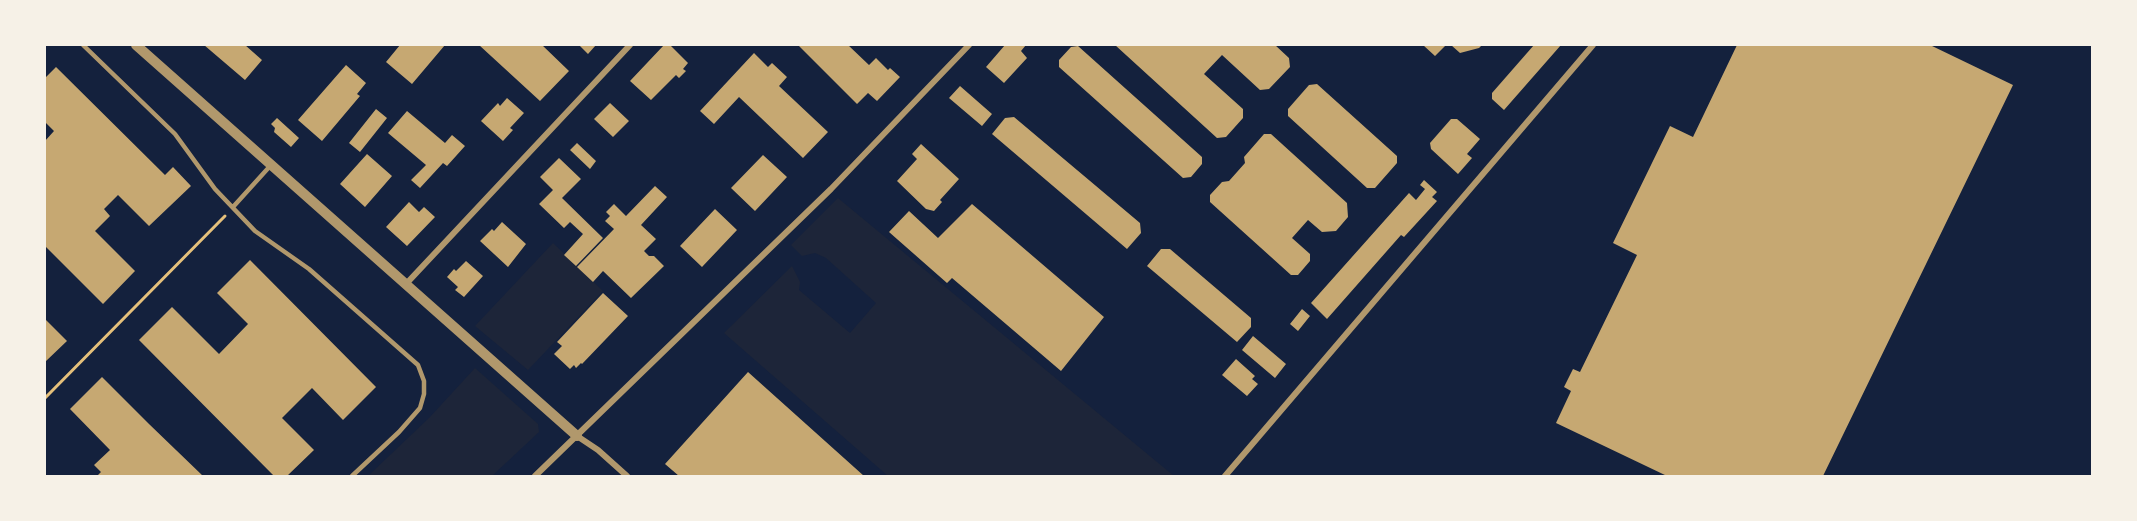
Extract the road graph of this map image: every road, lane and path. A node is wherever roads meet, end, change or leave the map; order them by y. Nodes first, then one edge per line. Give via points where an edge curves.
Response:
1 (83, 45) edge
2 (136, 45) edge
3 (630, 45) edge
4 (969, 45) edge
5 (1593, 45) edge
6 (272, 165) junction
7 (233, 207) junction
8 (406, 284) junction
9 (45, 398) edge
10 (577, 436) junction
11 (352, 476) edge
12 (536, 476) edge
13 (627, 476) edge
14 (1225, 476) edge

1 - 7 lane via 175,134
2 - 6 street
3 - 8 street
4 - 10 street via 831,189
5 - 14 street
6 - 7 lane
6 - 8 street
7 - 9 path
7 - 11 lane via 255,231 309,269 418,365 424,381 420,408
8 - 10 street
10 - 12 street
10 - 13 street

